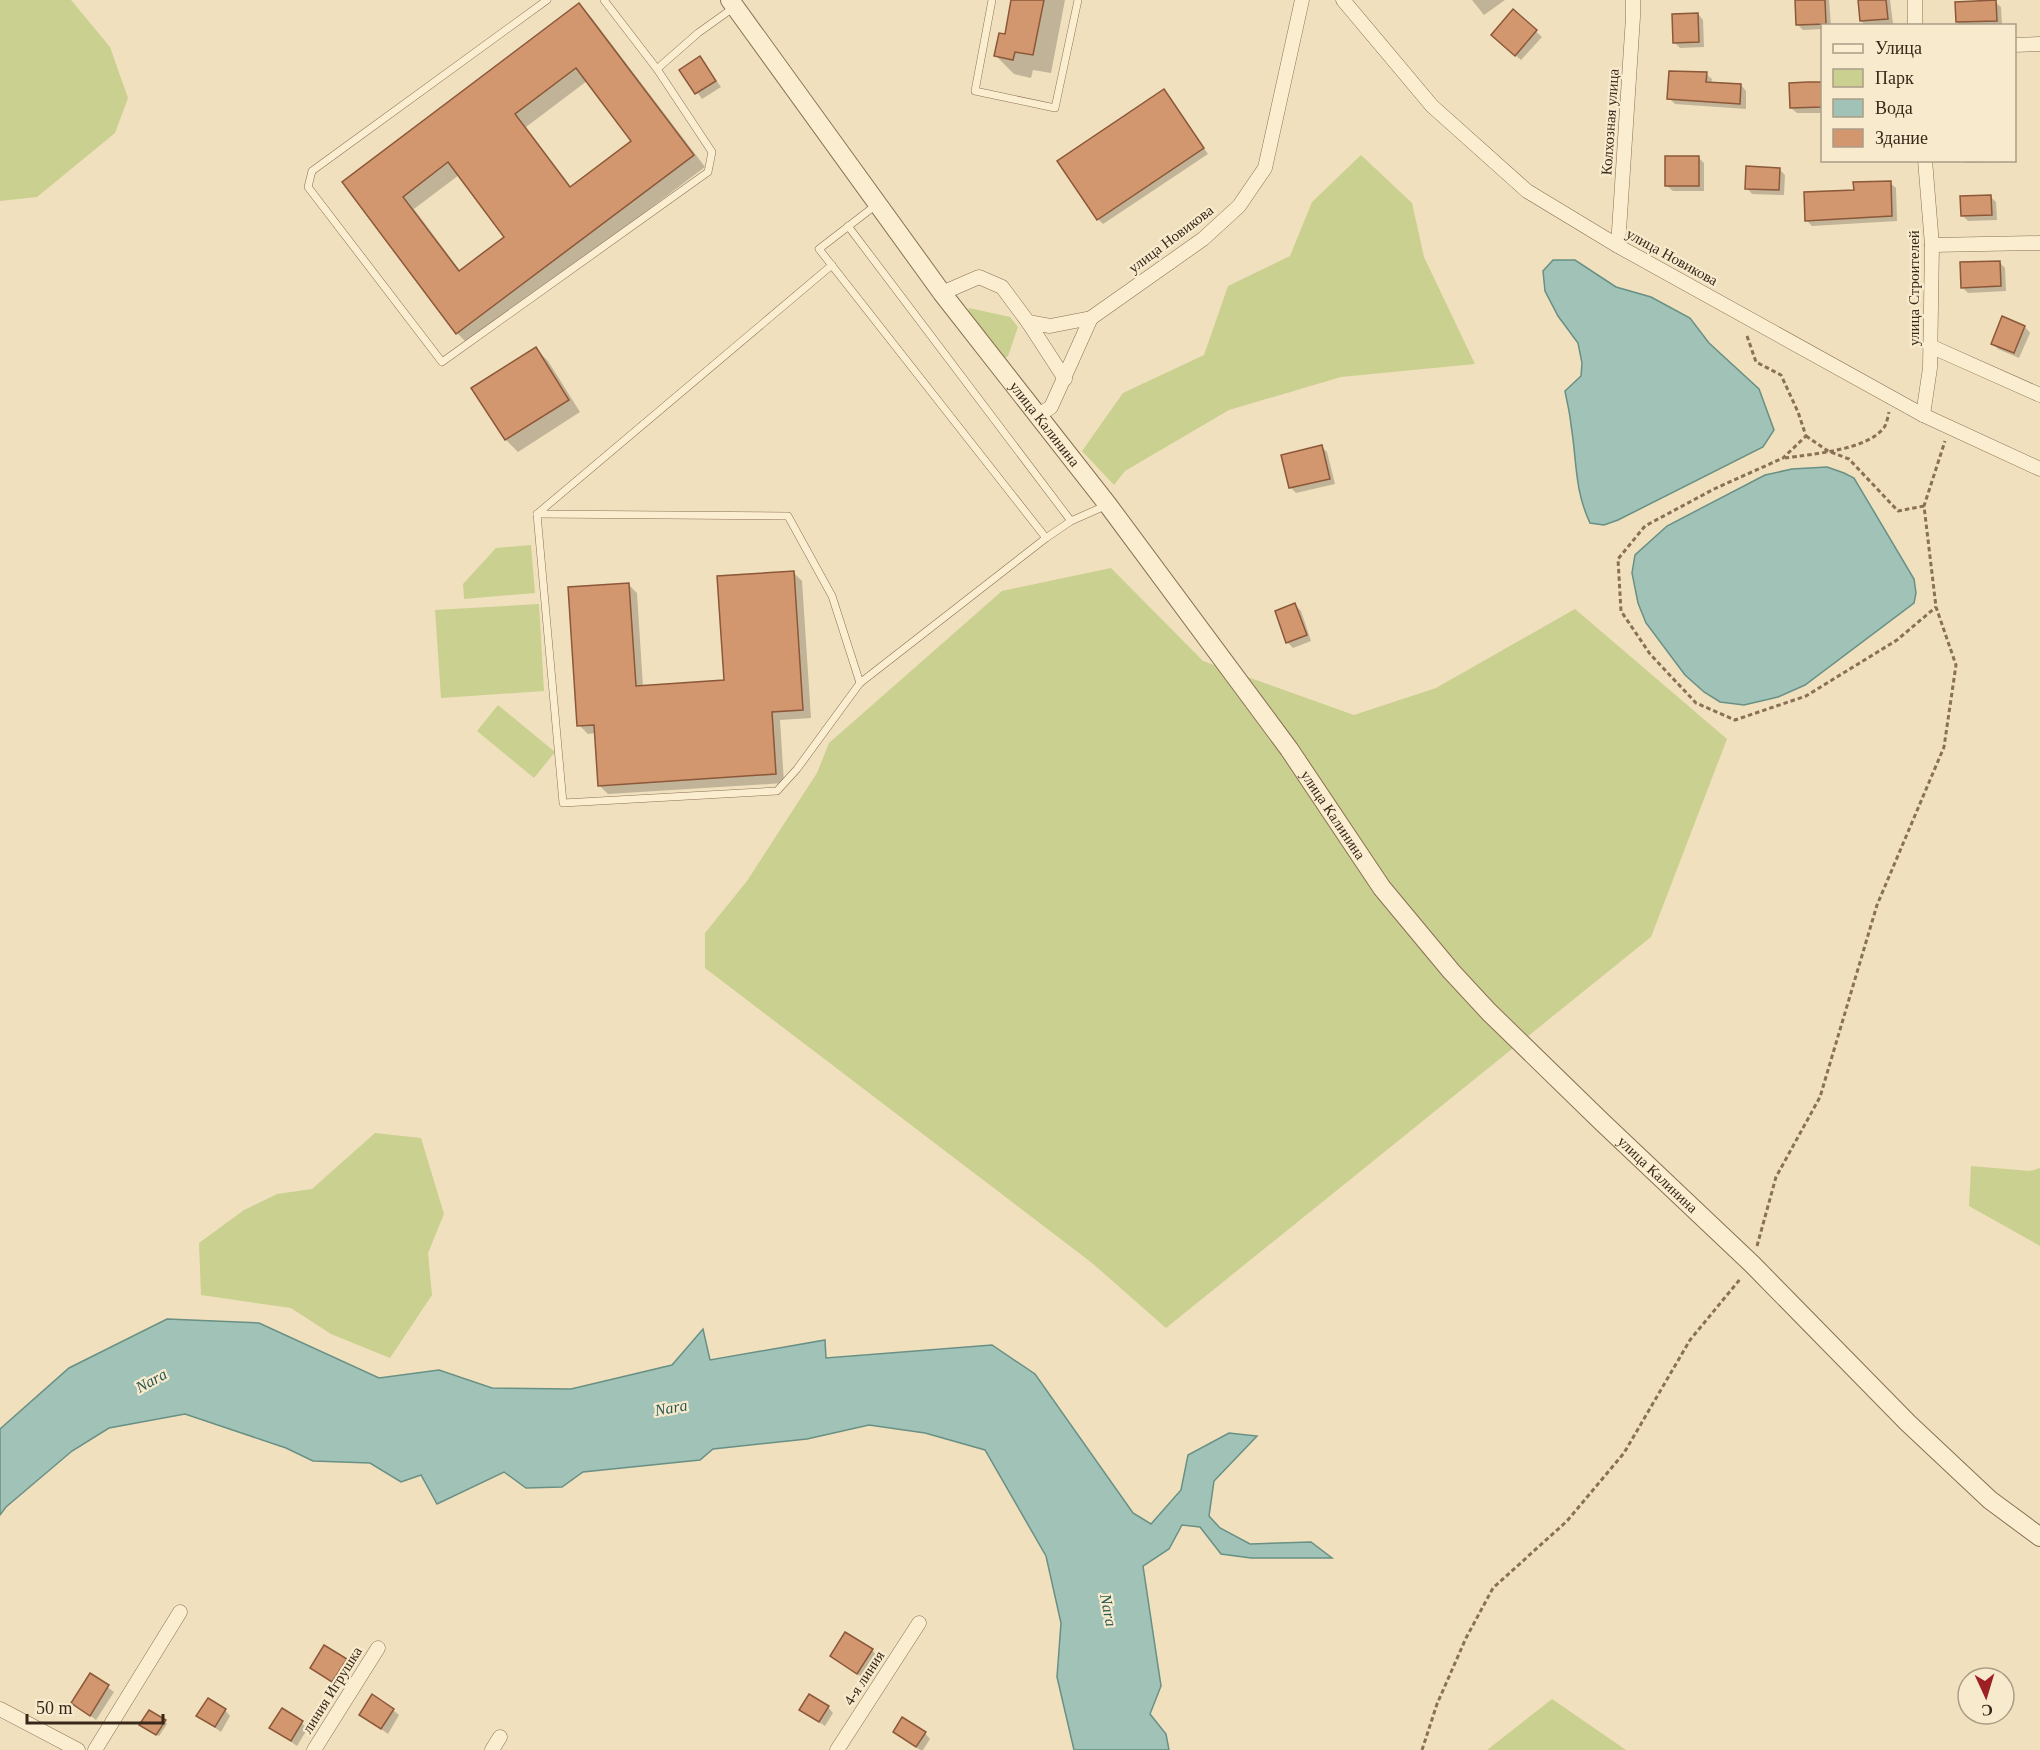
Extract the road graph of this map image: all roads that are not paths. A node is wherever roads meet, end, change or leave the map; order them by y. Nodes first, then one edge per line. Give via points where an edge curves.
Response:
1 (547, 0) edge
2 (604, 0) edge
3 (992, 0) edge
4 (1078, 0) edge
5 (1302, 0) edge
6 (1343, 0) edge
7 (1633, 0) edge
8 (1915, 0) edge
9 (733, 3) edge
10 (1915, 24) edge
11 (2040, 44) edge
12 (2016, 45) edge
13 (657, 69) junction
14 (1925, 162) edge
15 (878, 204) junction
16 (848, 226) junction
17 (2040, 243) edge
18 (1932, 245) junction
19 (1618, 246) junction
20 (832, 265) junction
21 (942, 293) junction
22 (1092, 318) junction
23 (1028, 322) junction
24 (1930, 346) junction
25 (1065, 379) junction
26 (2040, 395) edge
27 (1923, 415) junction
28 (1037, 416) junction
29 (2040, 469) edge
30 (1107, 505) junction
31 (537, 514) junction
32 (1071, 522) junction
33 (1046, 538) junction
34 (860, 683) junction
35 (2040, 1537) edge
36 (180, 1612) dead end
37 (919, 1623) dead end
38 (378, 1648) dead end
39 (0, 1709) edge
40 (500, 1737) dead end
41 (78, 1750) edge
42 (95, 1750) edge
43 (314, 1750) edge
44 (492, 1750) edge
45 (837, 1750) edge

1 - 13 lane via 312,171 308,187 442,362 708,171 712,152
2 - 13 lane
3 - 4 lane via 975,91 1055,108
5 - 22 street, улица Новикова via 1265,168 1239,206 1203,239
6 - 19 street, улица Новикова via 1440,114 1527,191
7 - 19 street, Колхозная улица
8 - 10 street
9 - 13 lane
9 - 15 street, улица Калинина
11 - 12 street
14 - 18 street, улица Строителей
15 - 16 lane
15 - 21 street, улица Калинина
16 - 20 lane via 819,249
16 - 32 lane
17 - 18 street
18 - 24 street, улица Строителей
19 - 27 street, улица Новикова
20 - 31 lane
20 - 33 lane
21 - 23 street via 980,277 1002,287
21 - 28 street, улица Калинина
22 - 23 street via 1050,326
22 - 25 street
23 - 25 street
24 - 26 street
24 - 27 street, улица Строителей
25 - 28 street via 1051,407
27 - 29 street, улица Новикова
28 - 30 street, улица Калинина
30 - 32 lane
30 - 35 street, улица Калинина via 1289,749 1382,888 1451,971 1752,1264 1942,1457
31 - 34 lane via 788,516 832,596
31 - 34 lane via 563,803 777,791
32 - 33 lane
33 - 34 lane
36 - 42 street
37 - 45 street, 4-я линия
38 - 43 street, линия Игрушка
39 - 41 street
40 - 44 street

